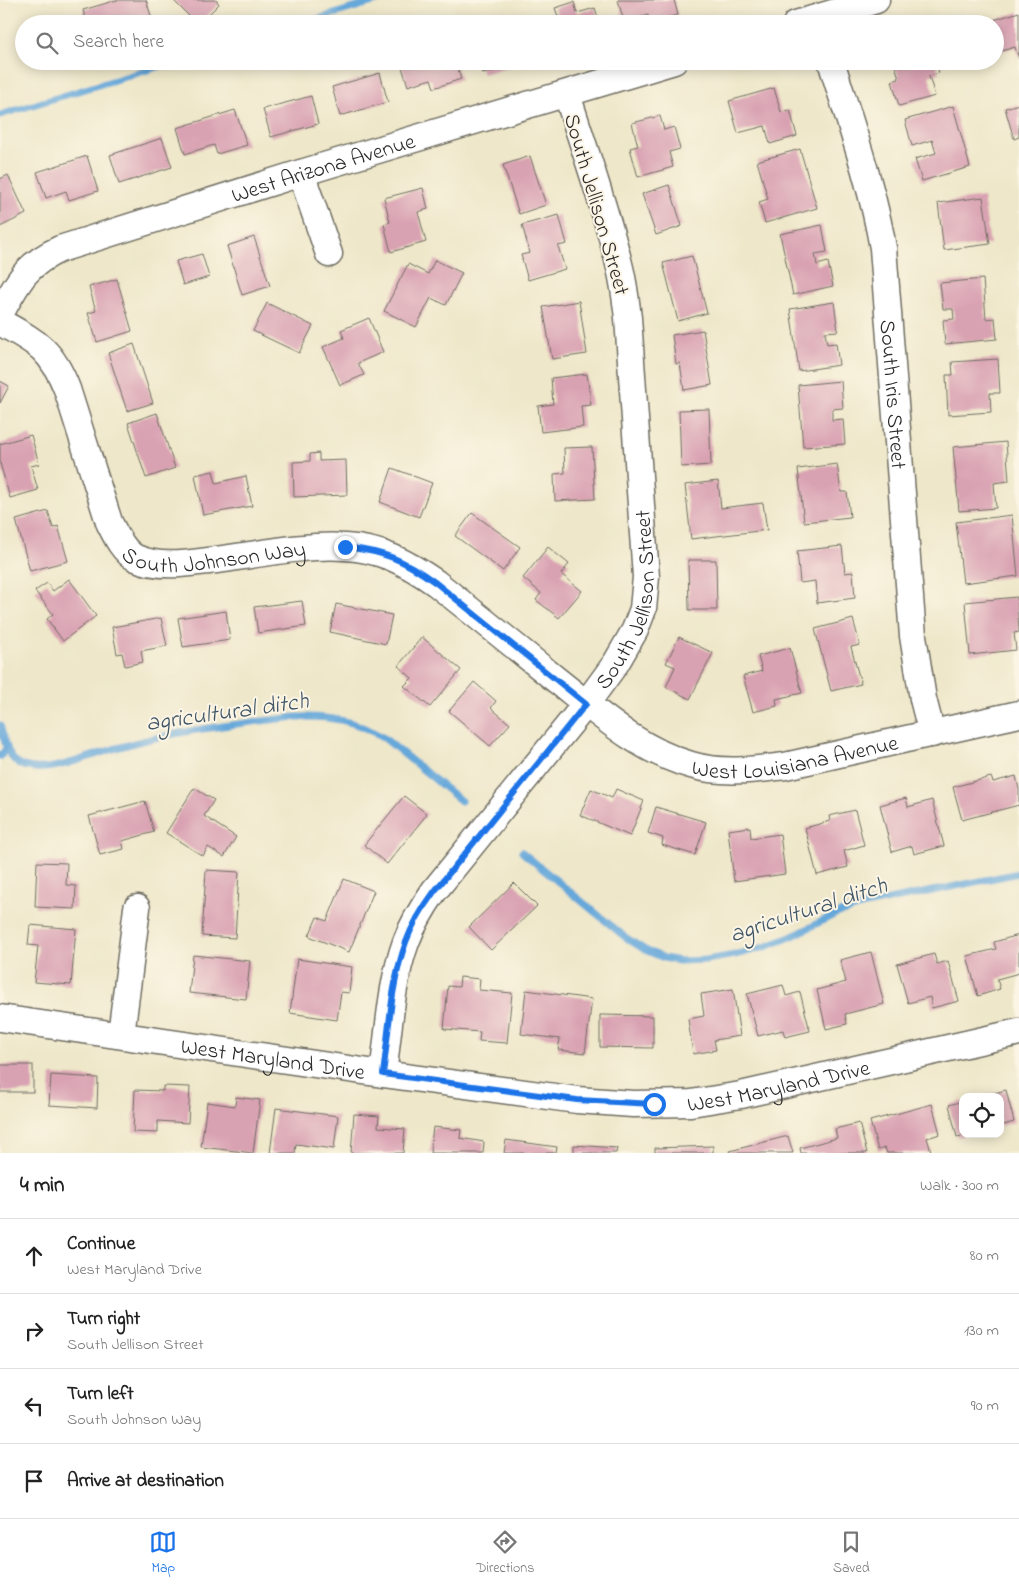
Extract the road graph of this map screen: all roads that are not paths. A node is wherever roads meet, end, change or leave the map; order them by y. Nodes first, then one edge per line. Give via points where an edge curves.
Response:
1 (876, 0) edge
2 (832, 15) edge
3 (645, 70) edge
4 (834, 70) edge
5 (567, 94) junction
6 (301, 173) junction
7 (329, 254) dead end
8 (0, 314) edge
9 (0, 322) edge
10 (586, 704) junction
11 (1019, 714) edge
12 (932, 734) junction
13 (137, 908) dead end
14 (0, 1018) edge
15 (1019, 1032) edge
16 (121, 1035) junction
17 (383, 1074) junction

1 - 2 street
3 - 5 street, West Arizona Avenue
4 - 12 street, South Iris Street via 865,172 883,248 913,636
5 - 6 street, West Arizona Avenue
5 - 10 street, South Jellison Street via 624,287 646,577 643,609 636,630
6 - 7 street
6 - 8 street, West Arizona Avenue via 55,251 25,273
9 - 10 street, South Johnson Way via 31,339 53,359 67,389 109,522 118,539 135,557 188,564 328,547 385,554 415,568 436,583
10 - 12 street, West Louisiana Avenue via 656,752 693,766 730,770 785,766
10 - 17 street, South Jellison Street via 420,913 406,942 399,968
11 - 12 street, West Louisiana Avenue
13 - 16 street
14 - 16 street, West Maryland Drive
15 - 17 street, West Maryland Drive via 741,1095 690,1103 633,1104 577,1100
16 - 17 street, West Maryland Drive

